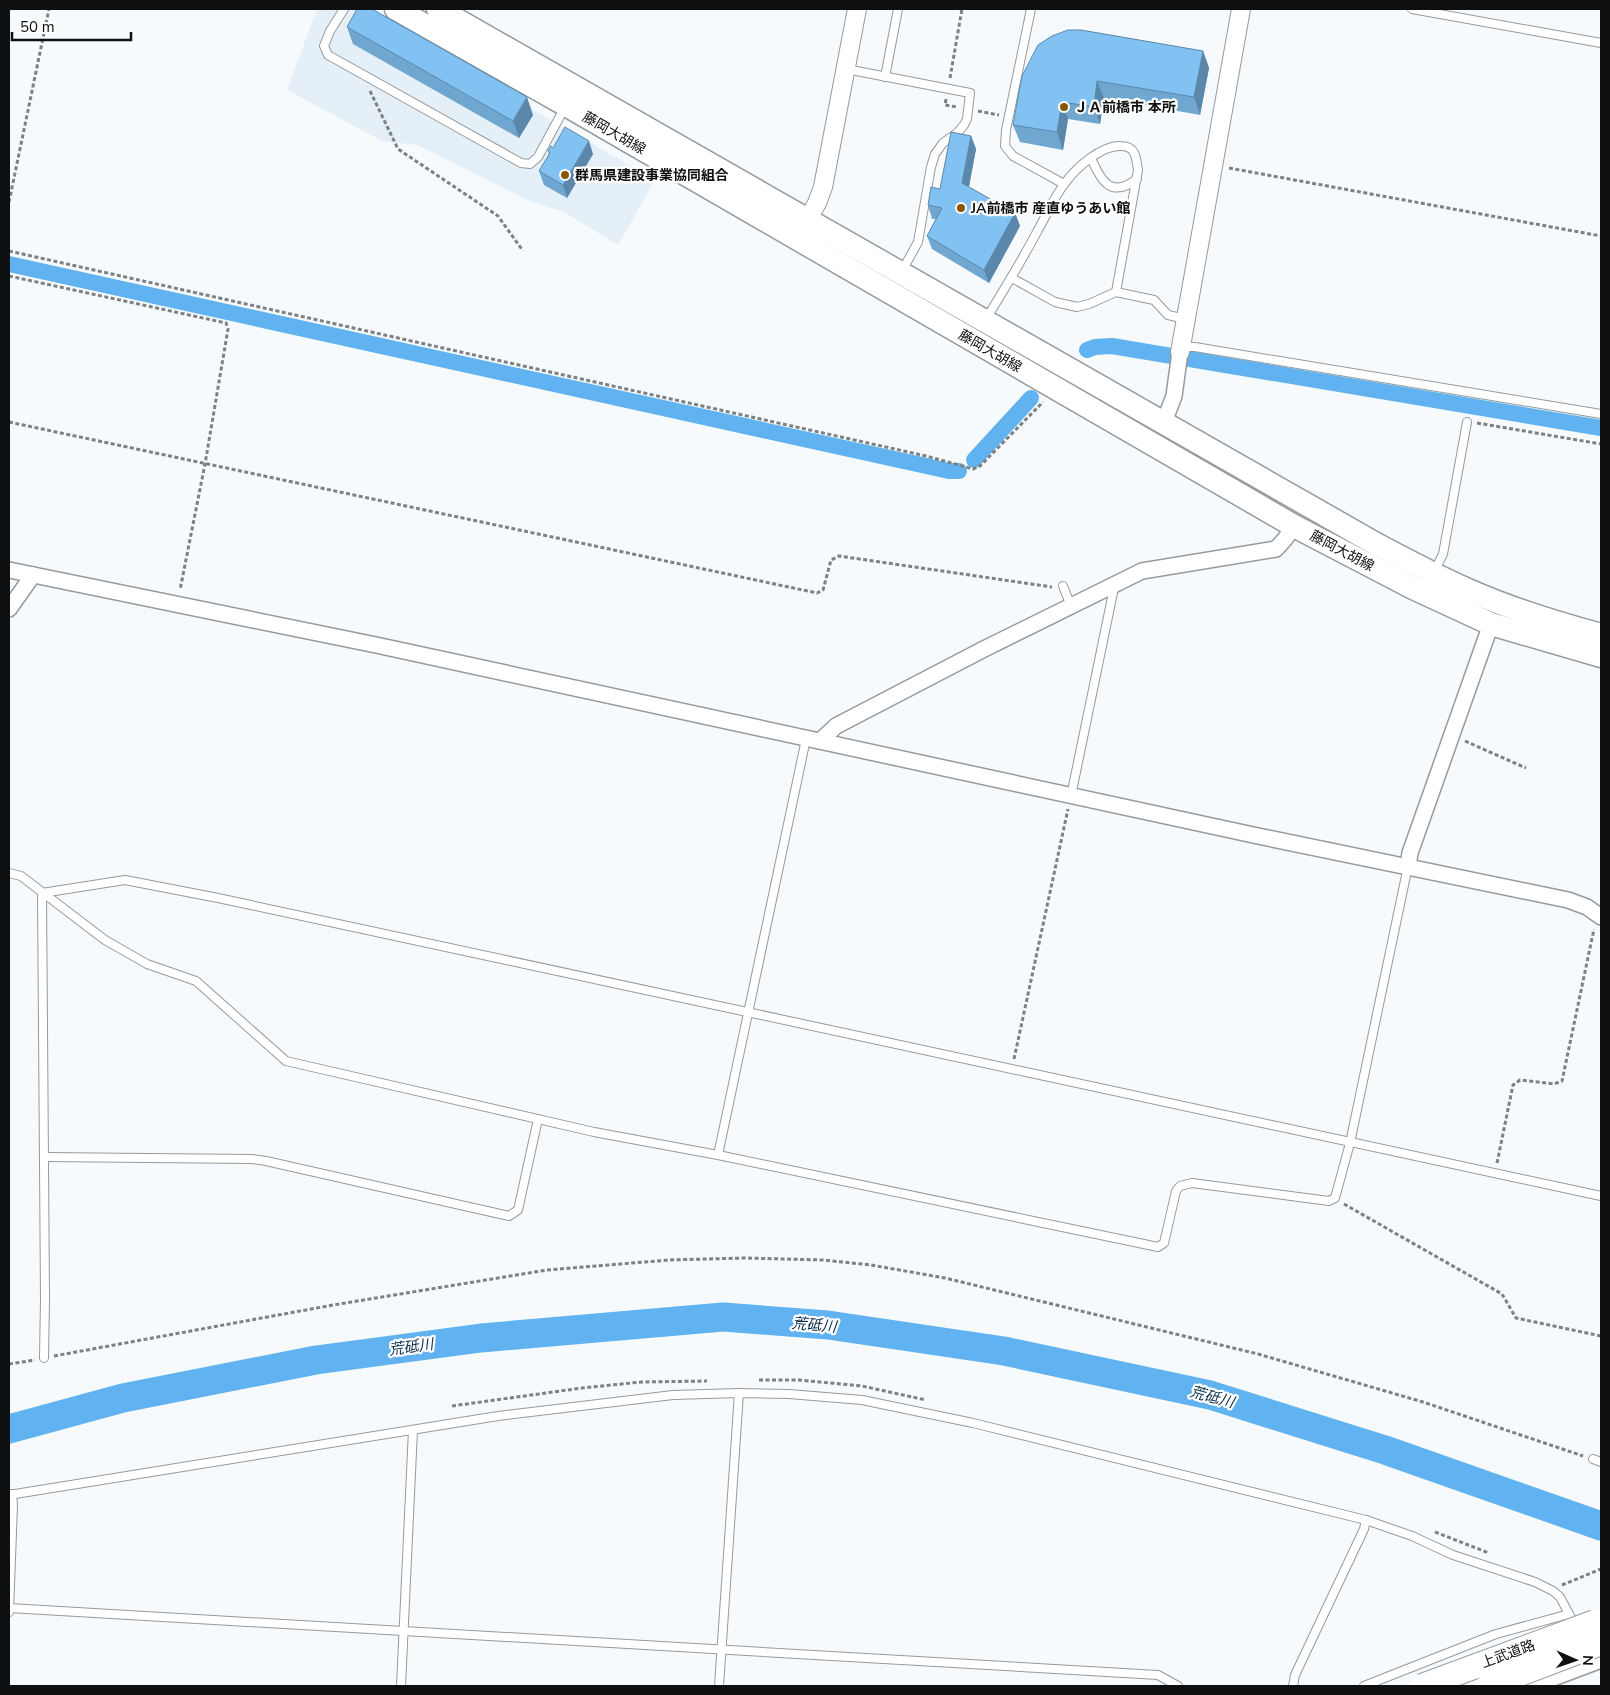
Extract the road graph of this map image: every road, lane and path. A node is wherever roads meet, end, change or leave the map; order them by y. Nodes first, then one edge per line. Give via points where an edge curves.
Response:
1 (49, 9) edge
2 (344, 9) edge
3 (396, 9) edge
4 (438, 9) edge
5 (857, 9) edge
6 (898, 9) edge
7 (1031, 9) edge
8 (1241, 9) edge
9 (1412, 9) edge
10 (1601, 43) edge
11 (846, 69) junction
12 (362, 75) junction
13 (885, 77) junction
14 (566, 105) junction
15 (1091, 158) junction
16 (1213, 165) junction
17 (1137, 179) junction
18 (1064, 184) junction
19 (9, 202) edge
20 (808, 220) junction
21 (1601, 236) edge
22 (797, 239) junction
23 (9, 251) edge
24 (522, 251) dead end
25 (901, 273) junction
26 (9, 276) edge
27 (1012, 278) junction
28 (1116, 292) junction
29 (1186, 319) junction
30 (985, 321) junction
31 (1180, 354) junction
32 (1056, 389) junction
33 (1601, 414) edge
34 (9, 422) edge
35 (1164, 422) junction
36 (1467, 422) joint
37 (1601, 444) edge
38 (205, 464) junction
39 (1294, 526) junction
40 (9, 570) edge
41 (1434, 574) junction
42 (33, 575) junction
43 (1115, 583) junction
44 (1063, 586) joint
45 (177, 604) junction
46 (1071, 606) junction
47 (9, 609) edge
48 (1491, 624) junction
49 (1601, 635) edge
50 (1601, 656) edge
51 (1452, 735) junction
52 (813, 740) junction
53 (1526, 768) dead end
54 (1071, 796) junction
55 (1408, 866) junction
56 (9, 873) edge
57 (42, 893) junction
58 (1600, 916) edge
59 (747, 1012) junction
60 (1012, 1070) junction
61 (538, 1119) junction
62 (1350, 1143) junction
63 (718, 1156) junction
64 (44, 1157) junction
65 (1495, 1174) junction
66 (1601, 1196) edge
67 (1336, 1198) junction
68 (1601, 1336) edge
69 (44, 1358) junction
70 (9, 1364) edge
71 (738, 1393) junction
72 (412, 1430) junction
73 (1593, 1459) joint
74 (1601, 1462) edge
75 (10, 1495) edge
76 (1366, 1520) junction
77 (1601, 1569) edge
78 (1567, 1582) dead end
79 (9, 1608) edge
80 (9, 1612) edge
81 (1569, 1614) junction
82 (403, 1632) junction
83 (721, 1650) junction
84 (1599, 1650) edge
85 (401, 1686) edge
86 (720, 1686) edge
87 (1178, 1686) edge
88 (1293, 1686) edge
89 (1364, 1686) edge
90 (1422, 1686) edge
91 (1488, 1686) edge
92 (1532, 1686) edge

1 - 19 path
2 - 12 lane via 324,46 328,55
3 - 14 main road, 藤岡大胡線
4 - 20 main road, 藤岡大胡線
5 - 11 street
6 - 13 lane
7 - 18 lane via 1005,146 1013,156
8 - 16 street
9 - 10 lane
11 - 13 lane
11 - 20 street via 823,187
12 - 14 lane via 521,163 530,164 538,157
12 - 24 path via 398,149 498,216
13 - 25 lane via 970,93 964,126 935,154 918,242
14 - 22 main road, 藤岡大胡線
15 - 17 lane via 1105,183 1116,188
15 - 17 lane via 1113,146 1132,148 1136,156
15 - 18 lane
16 - 21 path
16 - 29 street
17 - 28 lane
18 - 27 lane
20 - 22 street
20 - 25 main road, 藤岡大胡線
22 - 32 main road, 藤岡大胡線
23 - 32 path via 973,469 980,466
25 - 30 main road, 藤岡大胡線
26 - 38 path via 226,323 228,329
27 - 28 lane via 1055,302 1077,307
27 - 30 lane
28 - 29 lane via 1154,300 1168,315
29 - 31 street
30 - 35 main road, 藤岡大胡線
31 - 33 lane via 1195,347
31 - 35 street via 1174,396
32 - 39 main road, 藤岡大胡線
34 - 38 path
35 - 41 main road, 藤岡大胡線
36 - 37 path
36 - 41 lane via 1443,554
38 - 44 path via 817,593 823,590 831,560 839,556 1050,587
38 - 45 path
39 - 43 street via 1276,549 1142,571
39 - 48 main road, 藤岡大胡線 via 1413,588
40 - 42 street
41 - 49 main road, 藤岡大胡線 via 1498,603
42 - 45 street
42 - 47 street
43 - 46 street
43 - 54 lane
44 - 46 lane
45 - 52 street
46 - 52 street
48 - 50 main road, 藤岡大胡線
48 - 51 street
51 - 53 path
51 - 55 street
52 - 54 street
52 - 59 lane
54 - 55 street
54 - 60 path
55 - 58 street via 1568,900 1587,906
55 - 62 lane
56 - 57 lane via 20,876
57 - 59 lane via 125,880
57 - 61 lane via 105,940 147,964 196,981 286,1061
57 - 64 lane
58 - 65 path via 1594,926 1562,1081 1554,1084 1520,1080 1513,1085
59 - 60 lane
59 - 63 lane
60 - 62 lane
61 - 63 lane
61 - 64 lane via 518,1210 509,1216 252,1159
62 - 65 lane
62 - 67 lane
63 - 67 lane via 1152,1247 1164,1243 1180,1186 1192,1183 1329,1201
64 - 69 lane
65 - 66 lane
67 - 68 path via 1502,1294 1516,1318
69 - 70 path
69 - 73 path via 547,1270 669,1260 823,1260 945,1278 1258,1354 1423,1402
71 - 72 lane via 672,1395 599,1403
71 - 76 lane via 862,1400 973,1423
71 - 83 lane
72 - 75 lane
72 - 82 lane
73 - 74 lane
75 - 79 lane via 13,1505
76 - 81 lane via 1412,1536 1452,1555 1535,1582 1560,1596
76 - 88 lane via 1295,1675
77 - 78 path
79 - 80 lane
79 - 82 lane
81 - 84 lane
81 - 89 lane via 1496,1634
82 - 83 lane
82 - 85 lane
83 - 86 lane
83 - 87 lane via 1158,1676
84 - 90 highway, 上武道路, bridge
84 - 91 highway, 上武道路, bridge
84 - 92 street

